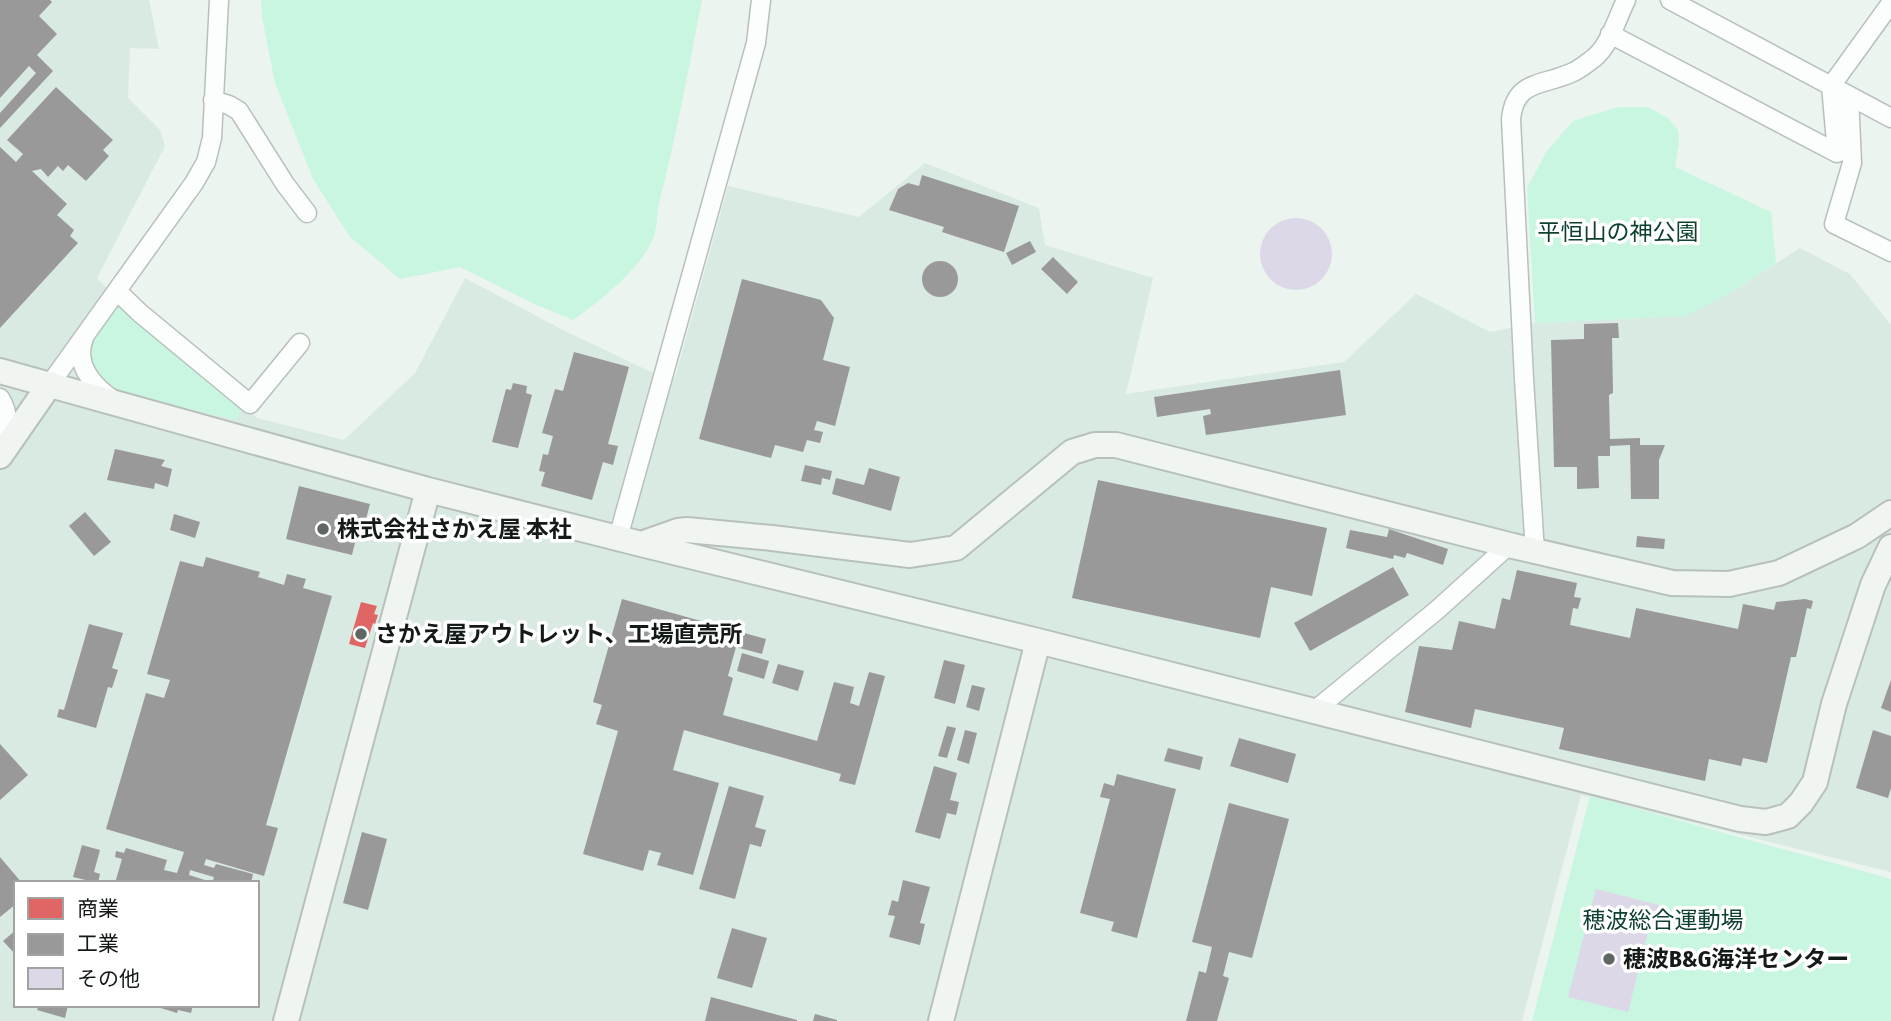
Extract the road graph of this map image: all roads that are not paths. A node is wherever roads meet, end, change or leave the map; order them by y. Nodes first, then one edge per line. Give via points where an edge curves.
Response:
1 (219, 0) edge
2 (761, 0) edge
3 (1626, 0) edge
4 (1682, 3) edge
5 (1889, 9) edge
6 (1610, 34) junction
7 (1831, 86) junction
8 (1849, 96) junction
9 (213, 100) junction
10 (1891, 118) edge
11 (307, 213) dead end
12 (1891, 252) edge
13 (117, 291) junction
14 (85, 335) junction
15 (300, 343) dead end
16 (0, 371) edge
17 (50, 384) junction
18 (0, 398) edge
19 (118, 403) junction
20 (0, 450) edge
21 (0, 456) edge
22 (428, 490) junction
23 (1891, 513) edge
24 (629, 541) junction
25 (1508, 545) junction
26 (1891, 547) edge
27 (1535, 552) junction
28 (1038, 641) junction
29 (1314, 711) junction
30 (286, 1021) edge
31 (941, 1021) edge

1 - 9 street
2 - 24 street via 756,43
3 - 6 street
4 - 7 street
5 - 7 street
6 - 7 street via 1837,153
6 - 27 street via 1597,56 1572,73 1521,92 1513,104
7 - 8 street
8 - 10 street
8 - 12 street via 1852,163 1835,224
9 - 11 street via 239,111
9 - 13 street via 206,162
13 - 14 street
13 - 15 street via 250,404
14 - 17 street
14 - 19 street via 80,348 85,371
16 - 17 street
17 - 19 street
17 - 21 street
18 - 20 street via 8,423
19 - 22 street
22 - 24 street
22 - 30 street
23 - 27 street via 1857,536 1779,573 1729,584 1672,583
24 - 25 street via 687,530 910,555 956,548 1072,452 1095,444 1116,445
24 - 28 street
25 - 27 street
25 - 29 street
26 - 29 street via 1873,585 1815,782 1788,816 1766,822 1740,820
28 - 29 street
28 - 31 street

